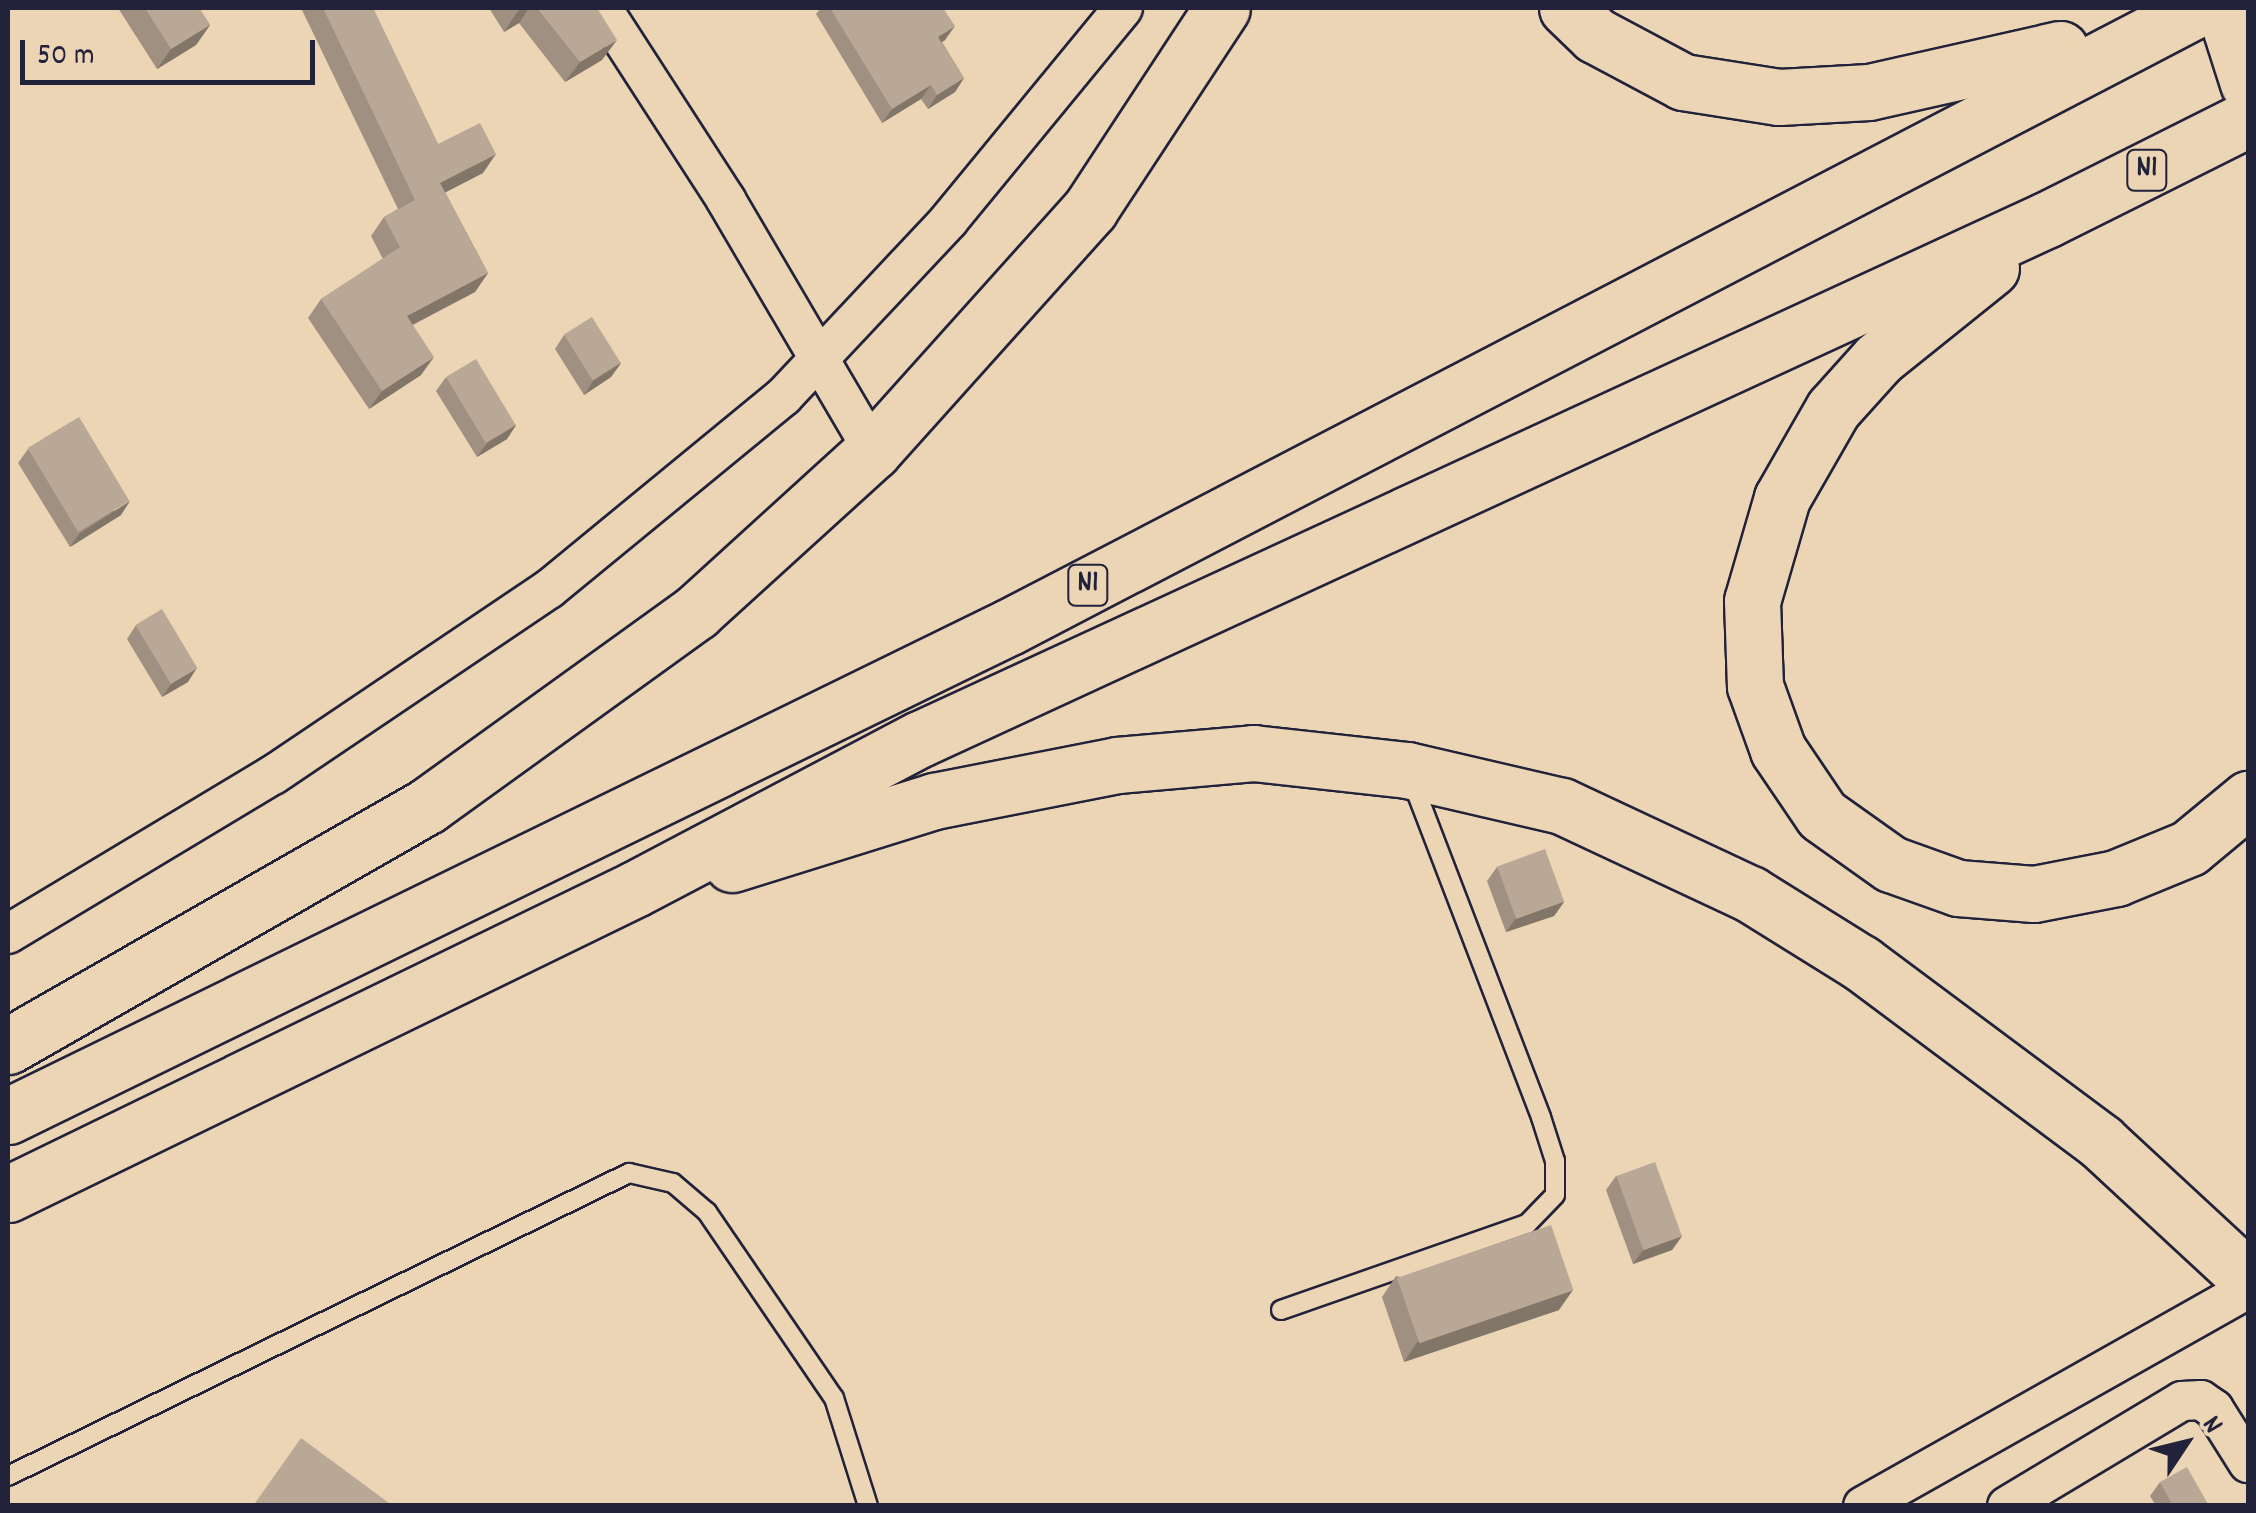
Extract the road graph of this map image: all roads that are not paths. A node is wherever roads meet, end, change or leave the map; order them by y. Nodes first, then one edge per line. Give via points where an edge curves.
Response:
1 (602, 8) edge
2 (1123, 8) edge
3 (1222, 8) edge
4 (1568, 8) edge
5 (2224, 8) edge
6 (2177, 17) edge
7 (2248, 84) edge
8 (2248, 119) edge
9 (2046, 220) junction
10 (821, 362) junction
11 (873, 451) junction
12 (1407, 770) junction
13 (2248, 799) edge
14 (634, 889) junction
15 (8, 934) edge
16 (8, 1046) edge
17 (8, 1116) edge
18 (8, 1194) edge
19 (2248, 1278) edge
20 (2248, 1289) edge
21 (1280, 1310) dead end
22 (2248, 1463) edge
23 (8, 1476) edge
24 (868, 1506) edge
25 (1863, 1506) edge
26 (2008, 1506) edge

1 - 10 street
2 - 10 street via 949,220
3 - 11 main road via 1090,209
4 - 6 main road via 1596,35 1683,82 1779,97 1927,82
5 - 7 main road
6 - 17 main road, N1 via 1009,627
8 - 9 main road, N1
9 - 13 main road via 1878,360 1833,409 1764,546 1752,601 1755,686 1778,750 1822,816 1892,864 1958,888 2034,894 2116,878 2189,848
9 - 14 main road, N1 via 920,739
10 - 11 street
10 - 15 street via 549,590 273,775
11 - 16 main road via 696,612 564,713 427,806
12 - 14 main road via 1253,753 1117,765 934,800
12 - 19 main road via 1562,806 1750,894 1978,1046 2101,1142
12 - 21 lane via 1540,1117 1555,1161 1555,1195 1526,1224
14 - 18 main road, N1
20 - 25 street
22 - 26 street via 2214,1409 2200,1400 2182,1402
23 - 24 lane via 628,1174 673,1182 707,1212 834,1398

